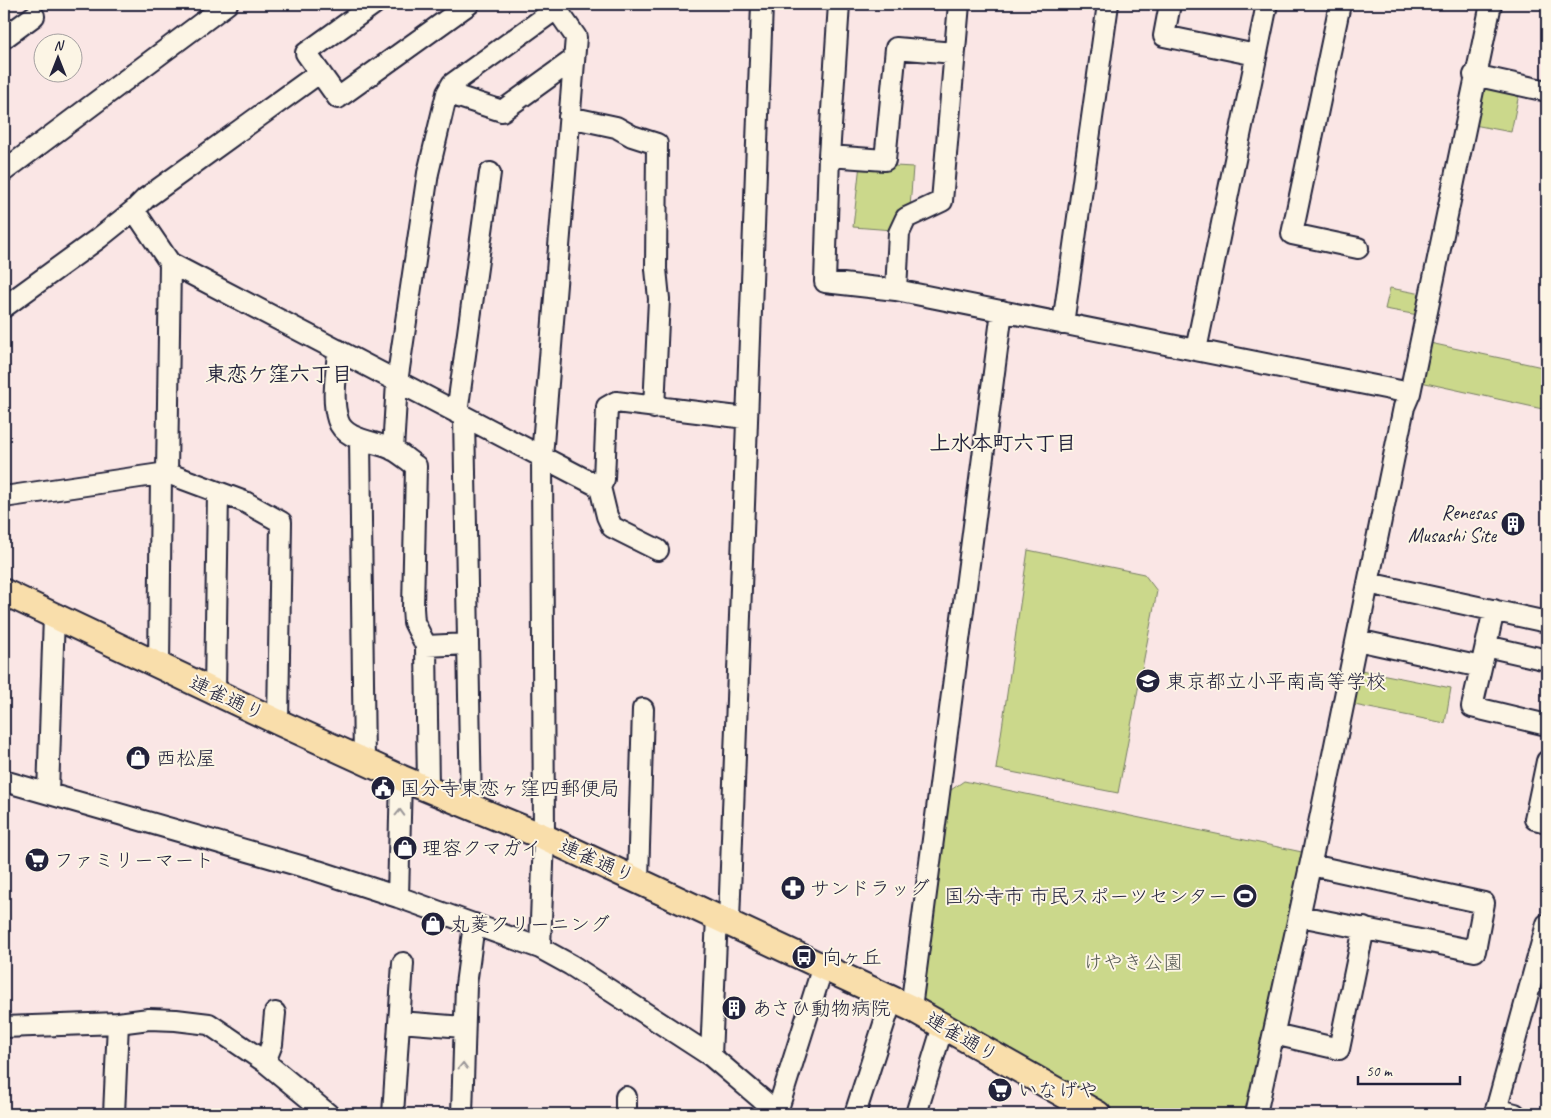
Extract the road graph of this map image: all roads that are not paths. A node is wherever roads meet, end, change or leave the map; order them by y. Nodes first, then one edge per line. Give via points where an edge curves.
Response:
1 (227, 4) edge
2 (374, 4) edge
3 (469, 4) edge
4 (762, 4) edge
5 (839, 4) edge
6 (959, 4) edge
7 (1108, 4) edge
8 (1170, 4) edge
9 (1267, 4) edge
10 (1340, 4) edge
11 (1491, 4) edge
12 (558, 5) edge
13 (34, 16) dead end
14 (4, 38) edge
15 (954, 53) junction
16 (1256, 55) junction
17 (574, 59) junction
18 (319, 73) junction
19 (1474, 75) junction
20 (1547, 91) edge
21 (447, 93) junction
22 (569, 117) junction
23 (829, 156) junction
24 (4, 172) edge
25 (490, 173) dead end
26 (134, 210) junction
27 (1358, 248) dead end
28 (170, 263) junction
29 (896, 290) junction
30 (4, 307) edge
31 (1002, 311) junction
32 (1063, 324) junction
33 (338, 350) junction
34 (1196, 350) junction
35 (397, 382) junction
36 (1410, 394) junction
37 (654, 408) junction
38 (460, 415) junction
39 (746, 418) junction
40 (360, 439) junction
41 (393, 450) junction
42 (542, 456) junction
43 (164, 474) junction
44 (600, 487) junction
45 (218, 492) junction
46 (4, 496) edge
47 (658, 550) dead end
48 (1368, 583) junction
49 (4, 592) edge
50 (1494, 610) junction
51 (54, 616) junction
52 (1547, 622) edge
53 (1357, 640) junction
54 (468, 644) junction
55 (426, 646) junction
56 (1486, 646) junction
57 (1547, 660) edge
58 (159, 667) junction
59 (1481, 667) junction
60 (215, 692) junction
61 (643, 709) dead end
62 (278, 722) junction
63 (1547, 725) edge
64 (1547, 760) edge
65 (364, 761) junction
66 (401, 778) junction
67 (4, 781) edge
68 (428, 788) junction
69 (48, 793) junction
70 (471, 807) junction
71 (1547, 822) edge
72 (544, 837) junction
73 (1311, 865) junction
74 (638, 880) junction
75 (398, 897) junction
76 (1300, 916) junction
77 (723, 919) junction
78 (474, 924) junction
79 (1547, 924) edge
80 (1364, 928) junction
81 (540, 948) junction
82 (403, 963) dead end
83 (823, 966) junction
84 (901, 1003) junction
85 (275, 1013) dead end
86 (400, 1022) junction
87 (118, 1023) junction
88 (943, 1026) junction
89 (4, 1027) edge
90 (463, 1027) junction
91 (1274, 1034) junction
92 (712, 1056) junction
93 (265, 1062) junction
94 (309, 1107) edge
95 (778, 1113) edge
96 (1502, 1113) edge
97 (114, 1114) edge
98 (328, 1114) edge
99 (393, 1114) edge
100 (462, 1114) edge
101 (855, 1114) edge
102 (916, 1114) edge
103 (1098, 1114) edge
104 (1256, 1114) edge

1 - 24 street
2 - 18 street via 306,53
3 - 18 street via 338,98
4 - 39 street
5 - 23 street
6 - 15 street
7 - 32 street
8 - 16 street via 1164,36
9 - 16 street
10 - 27 street via 1292,234
11 - 19 street
12 - 17 street via 576,37
12 - 21 street via 452,84
13 - 14 street
15 - 23 street via 896,48 885,160
15 - 29 street via 942,201 906,218 899,233
16 - 34 street
17 - 21 street via 502,111
17 - 22 street
18 - 26 street via 236,131
19 - 20 street
19 - 36 street
21 - 35 street via 428,173
22 - 37 street via 616,128 657,144 656,269 659,299
22 - 42 street
23 - 29 street via 825,282
25 - 38 street
26 - 28 street
26 - 30 street
28 - 33 street
28 - 43 street
29 - 31 street
31 - 32 street
31 - 84 street
32 - 34 street
33 - 35 street
33 - 40 street via 338,422 344,430
34 - 36 street
35 - 38 street
35 - 41 street
36 - 48 street via 1404,407
37 - 39 street
37 - 44 street via 616,402 607,407 604,479
38 - 42 street
38 - 54 street
39 - 77 street
40 - 41 street
40 - 65 street
41 - 55 street via 416,466 414,622
42 - 44 street
42 - 72 street
43 - 45 street
43 - 46 street
43 - 58 street
44 - 47 street via 612,527
45 - 60 street
45 - 62 street via 245,502 281,522
48 - 50 street
48 - 53 street
49 - 51 main road, 連雀通り
50 - 52 street
50 - 56 street
51 - 58 main road, 連雀通り
51 - 69 street
53 - 59 street
53 - 73 street
54 - 55 street
54 - 70 street
55 - 68 street
56 - 57 street
56 - 59 street
58 - 60 main road, 連雀通り
59 - 63 street via 1472,707
60 - 62 main road, 連雀通り
61 - 74 street
62 - 65 main road, 連雀通り
64 - 71 street via 1535,819
65 - 66 main road, 連雀通り
66 - 68 main road, 連雀通り
75 -> 66 street
67 - 69 street
68 - 70 main road, 連雀通り
69 - 75 street
70 - 72 main road, 連雀通り
72 - 74 main road, 連雀通り
72 - 81 street
73 - 76 street
73 - 80 street via 1484,904 1475,951
74 - 77 main road, 連雀通り
75 - 78 street
76 - 80 street
76 - 91 street
77 - 83 main road, 連雀通り
77 - 92 street
78 - 81 street
78 - 90 street
79 - 96 street
80 - 91 street via 1339,1049
81 - 92 street
82 - 86 street
83 - 84 main road, 連雀通り
83 - 95 street
84 - 88 main road, 連雀通り
84 - 101 street
85 - 93 street via 272,1044
86 - 90 street
86 - 99 street
87 - 89 street
87 - 93 street via 149,1019 209,1024
87 - 97 street
88 - 102 street
88 - 103 main road, 連雀通り
100 -> 90 street
91 - 104 street
92 - 95 street
93 - 94 street
94 - 98 street

